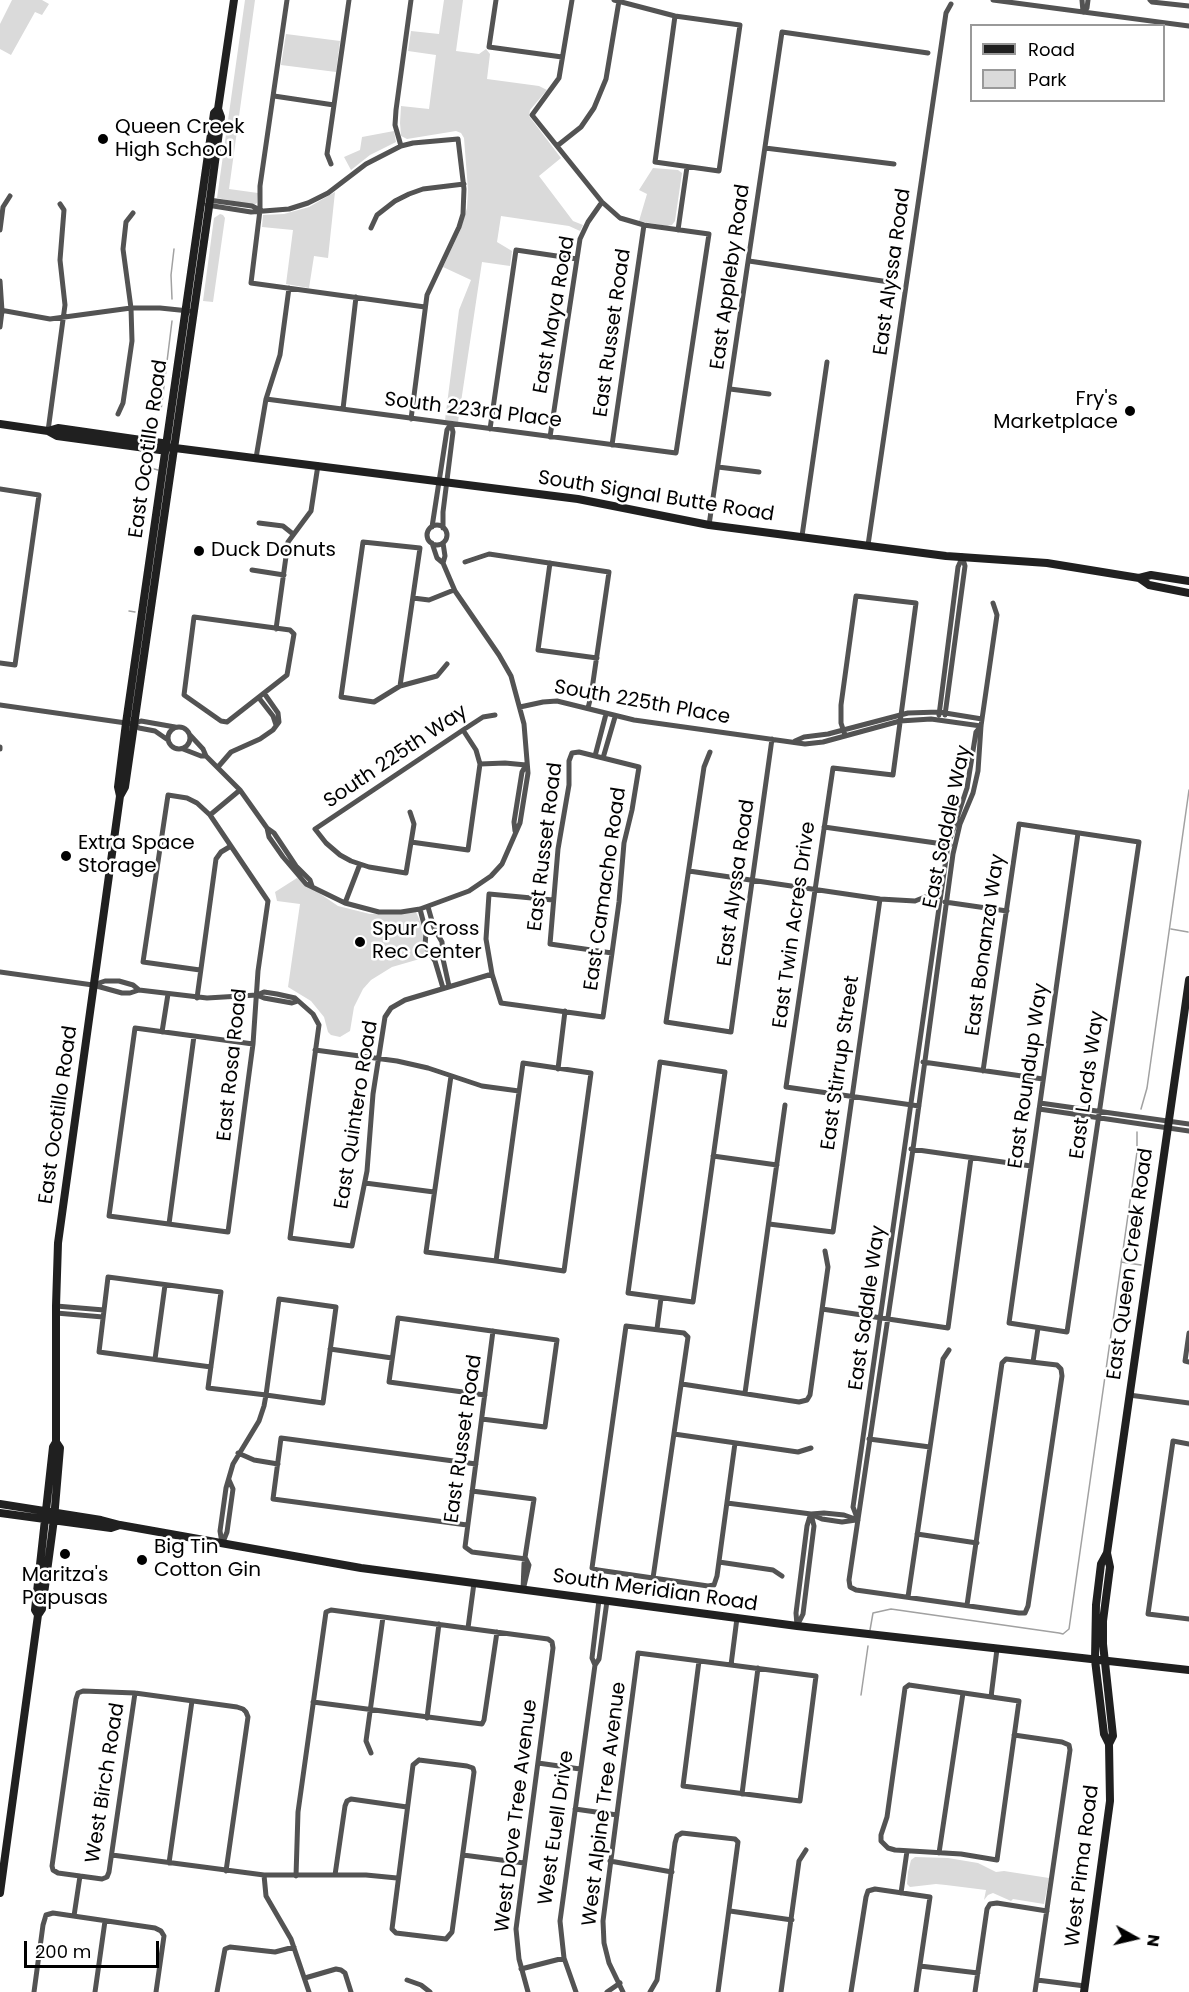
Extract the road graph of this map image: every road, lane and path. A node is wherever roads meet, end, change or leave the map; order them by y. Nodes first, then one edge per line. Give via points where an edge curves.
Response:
1 (234, 0) edge
2 (287, 0) edge
3 (349, 0) edge
4 (411, 0) edge
5 (496, 0) edge
6 (572, 0) edge
7 (614, 0) edge
8 (993, 0) edge
9 (1082, 0) edge
10 (1088, 0) edge
11 (1150, 0) edge
12 (619, 1) edge
13 (951, 4) dead end
14 (1189, 6) edge
15 (1083, 12) junction
16 (675, 16) junction
17 (1189, 26) edge
18 (928, 53) dead end
19 (562, 57) junction
20 (274, 96) junction
21 (334, 105) junction
22 (401, 146) junction
23 (557, 146) junction
24 (765, 148) junction
25 (331, 164) dead end
26 (894, 164) dead end
27 (687, 167) junction
28 (464, 184) junction
29 (10, 196) dead end
30 (602, 202) junction
31 (207, 203) junction
32 (60, 204) dead end
33 (260, 210) junction
34 (133, 213) dead end
35 (644, 225) junction
36 (371, 228) dead end
37 (0, 230) edge
38 (678, 230) junction
39 (577, 259) junction
40 (749, 261) junction
41 (0, 281) edge
42 (889, 282) dead end
43 (289, 288) junction
44 (356, 297) junction
45 (425, 307) junction
46 (131, 308) junction
47 (1, 311) edge
48 (190, 311) junction
49 (63, 319) junction
50 (0, 327) edge
51 (827, 362) dead end
52 (729, 388) junction
53 (769, 394) dead end
54 (266, 399) junction
55 (343, 409) junction
56 (118, 414) dead end
57 (411, 419) junction
58 (451, 423) junction
59 (0, 424) edge
60 (490, 429) junction
61 (48, 431) junction
62 (550, 436) junction
63 (612, 445) junction
64 (170, 447) junction
65 (256, 458) junction
66 (318, 465) junction
67 (718, 467) junction
68 (759, 472) dead end
69 (443, 481) junction
70 (0, 489) edge
71 (259, 523) dead end
72 (709, 525) junction
73 (432, 527) junction
74 (443, 528) junction
75 (293, 534) junction
76 (802, 536) junction
77 (432, 543) junction
78 (443, 543) junction
79 (868, 545) junction
80 (962, 556) junction
81 (465, 562) dead end
82 (442, 563) junction
83 (550, 563) junction
84 (252, 570) dead end
85 (284, 575) junction
86 (1139, 578) junction
87 (1189, 580) edge
88 (454, 590) junction
89 (1189, 592) edge
90 (413, 598) junction
91 (993, 603) dead end
92 (276, 629) junction
93 (597, 658) junction
94 (0, 663) edge
95 (447, 664) dead end
96 (400, 686) junction
97 (264, 693) junction
98 (259, 698) junction
99 (0, 705) edge
100 (520, 707) junction
101 (588, 708) junction
102 (942, 713) junction
103 (606, 714) junction
104 (495, 715) dead end
105 (615, 717) junction
106 (900, 718) junction
107 (982, 719) junction
108 (941, 720) junction
109 (130, 723) junction
110 (276, 725) junction
111 (981, 726) junction
112 (175, 727) junction
113 (463, 730) junction
114 (844, 732) junction
115 (601, 734) junction
116 (190, 735) junction
117 (609, 736) junction
118 (772, 739) junction
119 (168, 740) junction
120 (183, 749) junction
121 (710, 752) dead end
122 (206, 756) junction
123 (595, 756) junction
124 (603, 758) junction
125 (480, 764) junction
126 (526, 765) junction
127 (218, 767) junction
128 (240, 790) junction
129 (410, 812) dead end
130 (210, 815) junction
131 (824, 827) junction
132 (1078, 833) junction
133 (411, 842) junction
134 (948, 845) junction
135 (231, 846) junction
136 (955, 846) junction
137 (360, 864) junction
138 (690, 871) junction
139 (752, 882) junction
140 (815, 890) junction
141 (925, 897) dead end
142 (880, 899) junction
143 (553, 900) junction
144 (943, 902) junction
145 (345, 903) junction
146 (424, 908) junction
147 (1006, 910) junction
148 (438, 936) junction
149 (426, 939) junction
150 (442, 947) junction
151 (430, 952) junction
152 (612, 953) junction
153 (200, 970) junction
154 (0, 972) edge
155 (492, 974) junction
156 (1189, 980) edge
157 (93, 985) junction
158 (446, 987) junction
159 (139, 990) junction
160 (168, 994) junction
161 (257, 994) junction
162 (197, 998) junction
163 (565, 1011) junction
164 (162, 1032) junction
165 (194, 1036) junction
166 (253, 1044) junction
167 (315, 1050) junction
168 (378, 1059) junction
169 (921, 1062) junction
170 (558, 1069) junction
171 (983, 1071) junction
172 (451, 1076) junction
173 (1043, 1080) junction
174 (519, 1091) junction
175 (852, 1096) junction
176 (785, 1105) dead end
177 (915, 1105) junction
178 (1040, 1106) junction
179 (1099, 1114) junction
180 (1189, 1124) edge
181 (1168, 1125) junction
182 (1189, 1131) edge
183 (909, 1149) junction
184 (713, 1156) junction
185 (971, 1158) junction
186 (777, 1164) junction
187 (1031, 1166) junction
188 (365, 1183) junction
189 (434, 1192) junction
190 (169, 1224) junction
191 (769, 1224) junction
192 (825, 1251) dead end
193 (496, 1261) junction
194 (165, 1285) junction
195 (661, 1298) junction
196 (56, 1310) junction
197 (104, 1310) junction
198 (822, 1310) junction
199 (103, 1317) junction
200 (885, 1319) junction
201 (1038, 1328) junction
202 (657, 1329) junction
203 (493, 1331) junction
204 (1189, 1333) edge
205 (330, 1349) junction
206 (949, 1350) dead end
207 (392, 1358) junction
208 (155, 1359) junction
209 (1032, 1362) junction
210 (1187, 1362) edge
211 (211, 1367) junction
212 (682, 1384) junction
213 (745, 1393) junction
214 (266, 1395) junction
215 (485, 1395) junction
216 (1129, 1395) junction
217 (1189, 1403) edge
218 (482, 1419) junction
219 (674, 1434) junction
220 (864, 1438) junction
221 (871, 1440) junction
222 (735, 1443) junction
223 (1189, 1444) edge
224 (930, 1447) junction
225 (811, 1448) dead end
226 (238, 1452) junction
227 (278, 1464) junction
228 (476, 1464) junction
229 (472, 1491) junction
230 (727, 1503) junction
231 (0, 1504) edge
232 (0, 1513) edge
233 (811, 1514) junction
234 (51, 1516) junction
235 (858, 1520) junction
236 (467, 1525) junction
237 (917, 1534) junction
238 (977, 1542) junction
239 (222, 1543) junction
240 (1107, 1553) junction
241 (526, 1559) junction
242 (719, 1562) junction
243 (782, 1576) dead end
244 (653, 1578) junction
245 (474, 1583) junction
246 (523, 1590) junction
247 (908, 1597) junction
248 (603, 1601) junction
249 (967, 1605) junction
250 (383, 1617) junction
251 (737, 1618) junction
252 (1189, 1619) edge
253 (439, 1624) junction
254 (797, 1626) junction
255 (468, 1628) junction
256 (497, 1632) junction
257 (997, 1649) junction
258 (699, 1660) junction
259 (1095, 1660) junction
260 (1104, 1661) junction
261 (731, 1665) junction
262 (758, 1668) junction
263 (1189, 1670) edge
264 (135, 1693) junction
265 (963, 1693) junction
266 (991, 1696) junction
267 (192, 1701) junction
268 (313, 1702) junction
269 (370, 1710) junction
270 (427, 1718) junction
271 (1014, 1735) junction
272 (1109, 1744) junction
273 (371, 1753) dead end
274 (538, 1763) junction
275 (580, 1769) junction
276 (742, 1794) junction
277 (407, 1807) junction
278 (574, 1809) junction
279 (617, 1815) junction
280 (806, 1850) dead end
281 (907, 1851) junction
282 (939, 1853) junction
283 (112, 1855) junction
284 (463, 1855) junction
285 (610, 1861) junction
286 (169, 1863) junction
287 (524, 1863) junction
288 (226, 1870) junction
289 (672, 1872) junction
290 (264, 1875) junction
291 (335, 1875) junction
292 (80, 1876) junction
293 (296, 1876) junction
294 (397, 1878) junction
295 (0, 1893) edge
296 (901, 1893) junction
297 (730, 1911) junction
298 (1047, 1911) junction
299 (74, 1916) junction
300 (792, 1920) junction
301 (105, 1921) junction
302 (294, 1947) junction
303 (564, 1958) junction
304 (920, 1965) junction
305 (521, 1969) junction
306 (978, 1973) junction
307 (305, 1978) junction
308 (407, 1980) dead end
309 (1037, 1980) junction
310 (620, 1983) junction
311 (1085, 1989) edge
312 (34, 1992) edge
313 (95, 1992) edge
314 (156, 1992) edge
315 (217, 1992) edge
316 (309, 1992) edge
317 (351, 1992) edge
318 (430, 1992) edge
319 (528, 1992) edge
320 (576, 1992) edge
321 (607, 1992) edge
322 (623, 1992) edge
323 (650, 1992) edge
324 (718, 1992) edge
325 (781, 1992) edge
326 (851, 1992) edge
327 (916, 1992) edge
328 (975, 1992) edge
329 (1035, 1992) edge

1 - 31 main road, East Ocotillo Road
2 - 20 street
3 - 21 street
4 - 22 street via 396,110 395,125
5 - 19 street via 489,47
6 - 19 street
7 - 12 street
8 - 15 street
9 - 15 street
10 - 15 street
11 - 14 street
12 - 16 street
12 - 23 street via 606,79 594,108 581,128
13 - 79 street, East Alyssa Road via 946,13
15 - 17 street
16 - 27 street via 655,162
16 - 27 street via 740,24 719,171
18 - 24 street, East Appleby Road via 782,32
19 - 23 street via 559,78 532,115
20 - 21 street
20 - 33 street
21 - 25 street via 327,154
22 - 28 street via 458,139
22 - 33 street via 308,203 289,210
23 - 30 street
24 - 26 street
24 - 40 street, East Appleby Road
27 - 38 street
28 - 36 street via 409,194 377,215
28 - 45 street via 461,220
29 - 37 street via 3,207
30 - 35 street via 620,218
30 - 39 street, East Maya Road via 580,240
31 - 33 street via 251,212
31 - 48 main road, East Ocotillo Road
32 - 49 street via 64,210 60,260
33 - 43 street via 251,283
34 - 46 street via 126,222 123,249
35 - 38 street
35 - 63 street, East Russet Road
38 - 63 street, South 223rd Place via 709,234 676,453
39 - 60 street via 516,250
39 - 62 street, East Maya Road
40 - 42 street
40 - 52 street, East Appleby Road
41 - 47 street
43 - 44 street
43 - 54 street via 280,355
44 - 45 street
44 - 55 street
45 - 57 street
46 - 48 street
46 - 49 street
46 - 56 street via 132,341
47 - 49 street
47 - 50 street
48 - 64 main road, East Ocotillo Road
49 - 61 street
51 - 76 street
52 - 53 street
52 - 67 street, East Appleby Road
54 - 55 street, South 223rd Place
54 - 65 street
55 - 57 street, South 223rd Place
57 - 58 street, South 223rd Place
58 - 60 street, South 223rd Place
58 - 69 street via 447,430
59 - 61 main road, South Signal Butte Road
60 - 62 street, South 223rd Place
61 - 64 main road, South Signal Butte Road via 58,428
62 - 63 street, South 223rd Place
64 - 65 main road, South Signal Butte Road
64 - 109 main road, East Ocotillo Road
65 - 66 main road, South Signal Butte Road
66 - 69 main road, South Signal Butte Road
66 - 75 street via 312,509
67 - 68 street
67 - 72 street, East Appleby Road
69 - 72 main road, South Signal Butte Road via 578,499
69 - 73 street
69 - 74 street
70 - 94 street via 39,495 15,665
71 - 75 street via 284,526
72 - 76 main road, South Signal Butte Road
73 - 74 street
73 - 77 street via 428,535
74 - 78 street via 447,535
75 - 85 street via 288,542
76 - 79 main road, South Signal Butte Road
77 - 78 street
77 - 82 street
78 - 82 street
79 - 80 main road, South Signal Butte Road
80 - 86 main road, South Signal Butte Road via 1047,563
80 - 102 street
81 - 83 street via 489,554
82 - 88 street
83 - 93 street via 609,572
83 - 93 street via 538,650
84 - 85 street
85 - 92 street
86 - 87 main road, South Signal Butte Road via 1151,574
86 - 89 main road, South Signal Butte Road via 1149,585
88 - 90 street via 429,600
88 - 100 street via 500,655
90 - 96 street
90 - 96 street via 420,548 363,542 341,697 374,702
91 - 107 street via 997,615
92 - 97 street via 292,632 288,674
92 - 98 street via 194,617 185,697 225,723
93 - 101 street
95 - 96 street via 436,676
97 - 98 street
97 - 110 street via 278,712
98 - 110 street
99 - 109 street
100 - 101 street, South 225th Place via 557,701
100 - 126 street
101 - 103 street, South 225th Place
102 - 106 street, South 225th Place
102 - 107 street, South 225th Place
102 - 108 street
103 - 105 street, South 225th Place
103 - 115 street
104 - 113 street, South 225th Way via 483,717
105 - 117 street, East Camacho Road
105 - 118 street, South 225th Place
106 - 108 street, South 225th Place
106 - 114 street, South 225th Place
106 - 114 street via 916,603 856,596 841,705
106 - 131 street, East Twin Acres Drive via 893,775 833,768
107 - 111 street
108 - 111 street, South 225th Place
109 - 112 street
109 - 119 street
109 - 157 main road, East Ocotillo Road via 124,787
110 - 127 street via 260,739 231,752
111 - 134 street, East Saddle Way via 976,732 967,788
111 - 136 street, East Saddle Way via 978,771
112 - 116 street via 184,728
112 - 119 street
113 - 125 street
113 - 137 street, South 225th Way via 315,829 340,855
114 - 118 street, South 225th Place via 795,741
115 - 117 street
115 - 123 street
116 - 120 street via 190,742
116 - 122 street
117 - 124 street, East Camacho Road
118 - 139 street, East Alyssa Road
119 - 120 street via 174,748
120 - 122 street
121 - 138 street via 704,767
122 - 127 street
123 - 124 street
123 - 143 street, East Russet Road via 572,753 569,761
124 - 152 street, East Camacho Road via 639,767 624,843
125 - 126 street
125 - 133 street via 468,850
126 - 146 street via 520,823 502,864 469,891
127 - 128 street
128 - 130 street
128 - 145 street via 291,868 306,884
129 - 133 street via 414,824
130 - 135 street
130 - 153 street via 187,798 168,795 143,962
131 - 134 street
131 - 140 street, East Twin Acres Drive
132 - 147 street, East Bonanza Way via 1019,824
132 - 173 street, East Roundup Way
132 - 179 street, East Lords Way via 1138,842
133 - 137 street via 406,873
134 - 136 street
134 - 144 street, East Saddle Way
135 - 153 street via 216,859
135 - 161 street, East Rosa Road via 268,902
136 - 144 street, East Saddle Way
137 - 145 street
138 - 139 street
138 - 139 street, East Alyssa Road via 666,1022 731,1032
139 - 140 street
140 - 142 street
140 - 175 street, East Twin Acres Drive via 786,1087
141 - 142 street via 915,901
142 - 175 street, East Stirrup Street
143 - 152 street, East Russet Road via 550,944
143 - 155 street via 489,894 486,939
144 - 147 street
144 - 169 street, East Saddle Way
145 - 146 street via 379,912
146 - 148 street
146 - 149 street
147 - 171 street, East Bonanza Way
148 - 149 street
148 - 150 street
149 - 151 street via 425,946
150 - 151 street
150 - 158 street
151 - 158 street
152 - 163 street, East Camacho Road via 603,1017
153 - 162 street
154 - 157 street
155 - 158 street
155 - 163 street via 501,1003
156 - 181 main road, East Queen Creek Road
157 - 159 street via 122,993
157 - 159 street via 119,981
157 - 196 main road, East Ocotillo Road via 58,1243
158 - 168 street, East Quintero Road via 391,1008 385,1017
159 - 160 street
160 - 162 street
160 - 164 street
161 - 162 street
161 - 166 street, East Rosa Road
161 - 167 street via 298,1001 313,1014 319,1025
163 - 170 street, East Camacho Road
164 - 165 street
164 - 190 street via 135,1028 109,1216
165 - 166 street
165 - 190 street
166 - 190 street, East Rosa Road via 228,1232
167 - 168 street
167 - 188 street, East Quintero Road via 290,1238 352,1246
168 - 172 street
168 - 188 street, East Quintero Road
169 - 171 street
169 - 177 street, East Saddle Way
170 - 174 street via 523,1064
170 - 193 street via 591,1073 564,1270
171 - 173 street
172 - 174 street via 482,1086
172 - 189 street
173 - 178 street, East Roundup Way
174 - 193 street
175 - 177 street
175 - 191 street, East Stirrup Street via 833,1232
176 - 186 street
177 - 183 street, East Saddle Way
178 - 179 street
178 - 187 street, East Roundup Way
179 - 181 street
179 - 201 street, East Lords Way via 1067,1332
180 - 181 street
181 - 182 street
181 - 216 main road, East Queen Creek Road
183 - 185 street
183 - 200 street, East Saddle Way
184 - 186 street
184 - 195 street via 693,1302
184 - 195 street via 725,1072 660,1062 628,1293
185 - 187 street
185 - 200 street via 948,1328
186 - 191 street
187 - 201 street, East Roundup Way via 1009,1323
188 - 189 street
189 - 193 street via 426,1252
191 - 213 street
192 - 198 street via 828,1267
194 - 197 street via 108,1277
194 - 208 street
194 - 211 street via 221,1292
195 - 202 street
196 - 197 street
196 - 199 street
196 - 234 main road, East Ocotillo Road via 56,1442 60,1448
197 - 199 street
198 - 200 street
198 - 213 street via 807,1400
199 - 208 street via 99,1352
200 - 220 street, East Saddle Way
200 - 221 street, East Saddle Way
201 - 209 street
202 - 212 street via 688,1337
202 - 244 street via 630,1325 624,1331 591,1563 598,1570
203 - 207 street via 398,1318
203 - 215 street, East Russet Road
203 - 218 street via 557,1340 545,1427
204 - 210 street
205 - 207 street
205 - 214 street via 323,1403
205 - 214 street via 336,1307 279,1299
206 - 224 street via 943,1359
207 - 215 street via 389,1382
208 - 211 street
209 - 238 street via 1006,1359 1002,1363
209 - 249 street via 1058,1365 1062,1376 1029,1606 1025,1613 1020,1613
211 - 214 street via 208,1388
212 - 213 street
212 - 219 street
214 - 226 street via 258,1421
215 - 218 street, East Russet Road
216 - 217 street
216 - 240 main road, East Queen Creek Road
218 - 228 street, East Russet Road
219 - 222 street
219 - 244 street
220 - 221 street
220 - 235 street, East Saddle Way via 854,1507
221 - 224 street
221 - 235 street, East Saddle Way
222 - 225 street via 798,1452
222 - 230 street
223 - 252 street via 1173,1442 1148,1614
224 - 237 street
226 - 227 street via 254,1460
226 - 239 street via 226,1488
227 - 228 street via 281,1438
227 - 236 street via 273,1499
228 - 229 street, East Russet Road
229 - 236 street, East Russet Road
229 - 241 street via 534,1499
230 - 233 street
230 - 242 street
231 - 234 main road, South Meridian Road
232 - 234 main road, South Meridian Road
233 - 235 street via 844,1515
233 - 254 street via 813,1537 803,1614
234 - 239 main road, South Meridian Road
234 - 295 main road, East Ocotillo Road via 42,1609 38,1615
235 - 247 street, East Saddle Way via 850,1587
236 - 241 street, East Russet Road via 467,1550
237 - 238 street
237 - 247 street
238 - 249 street
239 - 245 main road, South Meridian Road
240 - 259 main road, East Queen Creek Road via 1101,1564 1096,1605
240 - 260 main road, East Queen Creek Road via 1110,1566 1103,1621
241 - 246 street
242 - 243 street via 773,1570
242 - 244 street via 714,1585
245 - 246 main road, South Meridian Road
245 - 255 street
246 - 248 main road, South Meridian Road
247 - 249 street
248 - 251 main road, South Meridian Road
248 - 275 street, West Euell Drive via 592,1658 595,1665
250 - 253 street
250 - 268 street via 326,1612
250 - 269 street
251 - 254 main road, South Meridian Road
251 - 261 street
253 - 255 street
253 - 270 street
254 - 257 main road, South Meridian Road
255 - 256 street
256 - 270 street via 482,1724
256 - 274 street, West Dove Tree Avenue via 552,1642
257 - 259 main road, South Meridian Road
257 - 266 street
258 - 261 street
258 - 276 street via 683,1786
258 - 279 street, West Alpine Tree Avenue via 639,1653
259 - 260 main road, South Meridian Road
259 - 272 main road, West Pima Road via 1104,1734
260 - 263 main road, South Meridian Road
260 - 272 main road, West Pima Road via 1113,1736
261 - 262 street
262 - 276 street
262 - 276 street via 816,1676 800,1801
264 - 267 street
264 - 283 street, West Birch Road
264 - 292 street via 83,1691 76,1699 52,1866 58,1873
265 - 266 street
265 - 281 street via 913,1685 905,1688 887,1817 881,1835 884,1845
265 - 282 street
266 - 271 street via 1019,1701
267 - 286 street
267 - 288 street via 243,1708 248,1718
268 - 269 street
268 - 293 street via 298,1812
269 - 270 street
269 - 273 street via 366,1741
271 - 282 street via 997,1860
271 - 298 street via 1062,1742 1070,1750
272 - 311 main road, West Pima Road via 1108,1826
274 - 275 street
274 - 287 street, West Dove Tree Avenue
275 - 278 street, West Euell Drive
277 - 284 street via 415,1761 473,1768
277 - 291 street via 347,1801
277 - 294 street
278 - 279 street
278 - 303 street, West Euell Drive via 560,1921
279 - 285 street, West Alpine Tree Avenue
280 - 300 street via 799,1861
281 - 282 street
281 - 296 street
283 - 286 street
283 - 292 street, West Birch Road via 106,1877
284 - 287 street
284 - 294 street via 452,1932 446,1939 396,1933 392,1929
285 - 289 street
285 - 310 street, West Alpine Tree Avenue via 603,1933 609,1964
286 - 288 street
287 - 305 street, West Dove Tree Avenue via 516,1929
288 - 290 street
289 - 297 street via 677,1836 682,1833 735,1839 738,1842
289 - 323 street via 657,1980
290 - 293 street
290 - 302 street via 266,1896
291 - 293 street
291 - 294 street
292 - 299 street
296 - 304 street via 930,1897
296 - 326 street via 868,1891
297 - 300 street
297 - 324 street
298 - 306 street via 990,1904
298 - 309 street
299 - 301 street
299 - 312 street via 46,1916
300 - 325 street
301 - 313 street
301 - 314 street via 161,1931 164,1936
302 - 307 street
302 - 315 street via 275,1952 225,1949
303 - 305 street
303 - 320 street, West Euell Drive
304 - 306 street
304 - 327 street
305 - 319 street, West Dove Tree Avenue
306 - 328 street
307 - 316 street
307 - 317 street via 341,1970
308 - 318 street
309 - 311 street
309 - 329 street
310 - 321 street
310 - 322 street, West Alpine Tree Avenue

